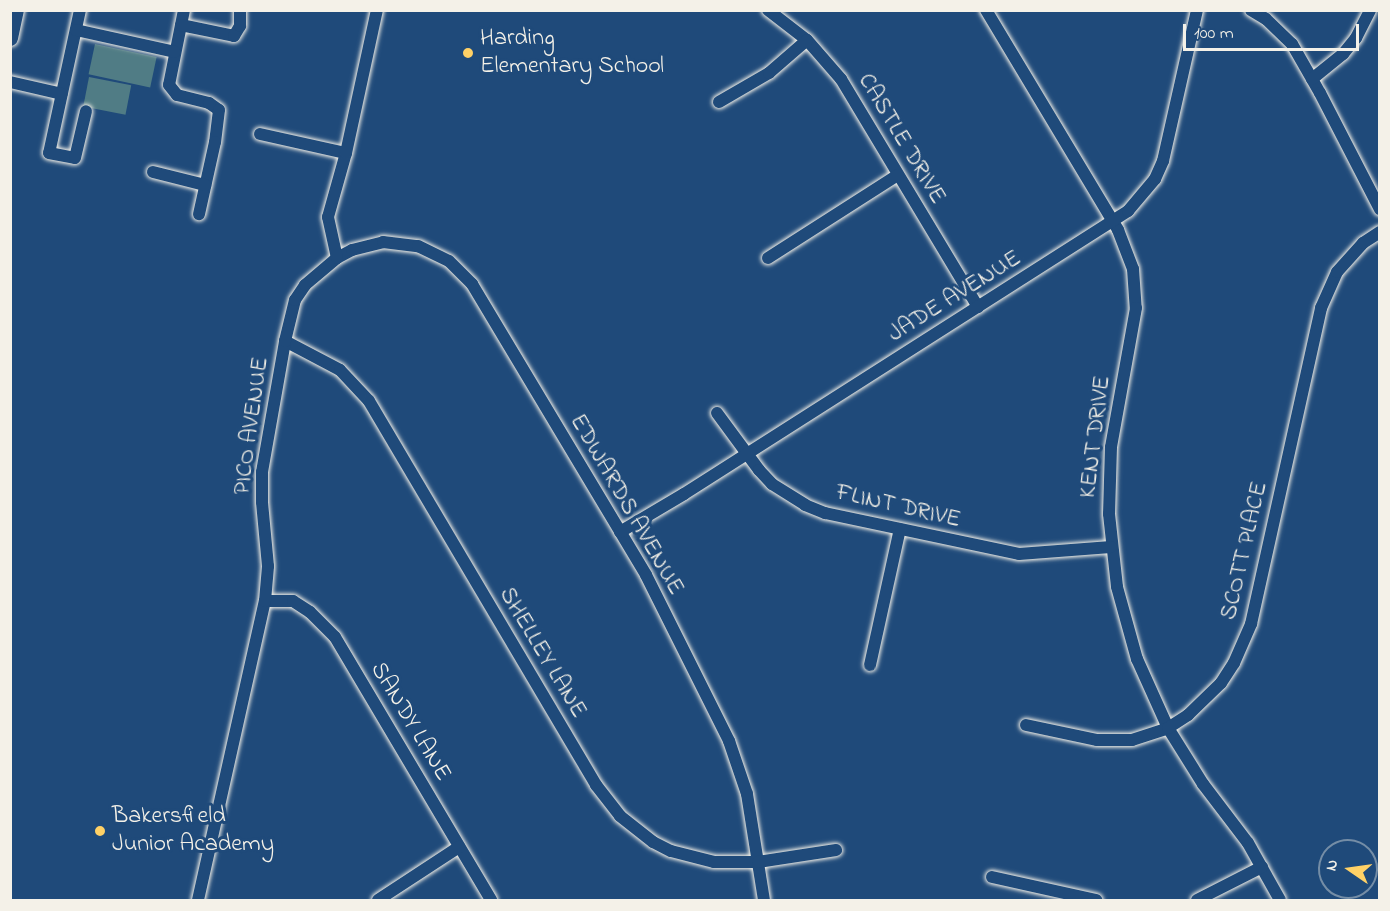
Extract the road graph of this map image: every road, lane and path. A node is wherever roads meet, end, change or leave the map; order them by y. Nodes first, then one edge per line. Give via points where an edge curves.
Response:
1 (16, 10) edge
2 (80, 10) edge
3 (184, 10) edge
4 (240, 10) edge
5 (377, 10) edge
6 (768, 10) edge
7 (986, 10) edge
8 (1197, 10) edge
9 (1251, 10) edge
10 (1370, 10) edge
11 (181, 25) junction
12 (76, 30) junction
13 (10, 38) edge
14 (807, 40) junction
15 (175, 52) junction
16 (1312, 79) junction
17 (10, 82) edge
18 (62, 94) junction
19 (719, 102) dead end
20 (86, 111) dead end
21 (260, 134) dead end
22 (346, 153) junction
23 (153, 172) dead end
24 (898, 175) junction
25 (205, 185) junction
26 (1380, 209) edge
27 (199, 214) dead end
28 (1113, 221) junction
29 (1380, 232) edge
30 (337, 258) junction
31 (768, 258) dead end
32 (978, 307) junction
33 (285, 341) junction
34 (717, 413) dead end
35 (747, 454) junction
36 (900, 529) junction
37 (620, 532) junction
38 (1111, 547) junction
39 (265, 601) junction
40 (870, 665) dead end
41 (1026, 725) dead end
42 (1168, 728) junction
43 (459, 847) junction
44 (836, 850) dead end
45 (758, 862) junction
46 (1262, 867) junction
47 (992, 877) dead end
48 (198, 900) edge
49 (378, 900) edge
50 (491, 900) edge
51 (764, 900) edge
52 (1096, 900) edge
53 (1197, 900) edge
54 (1280, 900) edge

1 - 13 street
2 - 12 street
3 - 11 street
4 - 11 street via 240,26 234,36
5 - 22 street
6 - 14 street, CASTLE DRIVE
7 - 28 street, KENT DRIVE
8 - 28 street, JADE AVENUE via 1163,161 1143,196
9 - 16 street via 1281,32
10 - 16 street via 1343,54
11 - 15 street
12 - 15 street
12 - 18 street
14 - 19 street via 769,74
14 - 24 street, CASTLE DRIVE via 841,80
15 - 25 street via 169,80 171,90 219,110
16 - 26 street
17 - 18 street
18 - 20 street via 49,153 75,158
21 - 22 street
22 - 30 street via 328,217
23 - 25 street
24 - 31 street
24 - 32 street, CASTLE DRIVE
25 - 27 street
28 - 32 street, JADE AVENUE
28 - 38 street, KENT DRIVE via 1133,269 1136,308 1111,447
29 - 42 street, SCOTT PLACE via 1337,273 1321,308 1244,644 1207,699
30 - 33 street, PICO AVENUE via 305,285 296,300
30 - 37 street, EDWARDS AVENUE via 367,245 400,243 434,252 462,272
32 - 35 street, JADE AVENUE
33 - 39 street, PICO AVENUE via 262,472 268,566
33 - 45 street, SHELLEY LANE via 340,370 369,401 596,785 620,816 653,842 692,858
34 - 35 street, FLINT DRIVE
35 - 36 street, FLINT DRIVE via 772,484 804,505
35 - 37 street, JADE AVENUE
36 - 38 street, FLINT DRIVE via 1019,554
36 - 40 street
37 - 45 street, EDWARDS AVENUE via 646,575 729,741 747,794
38 - 42 street, KENT DRIVE via 1127,629
39 - 43 street, SANDY LANE via 293,601 335,637
39 - 48 street, PICO AVENUE
41 - 42 street, SCOTT PLACE via 1114,742
42 - 46 street, KENT DRIVE
43 - 49 street
43 - 50 street, SANDY LANE
44 - 45 street, SHELLEY LANE
45 - 51 street, EDWARDS AVENUE
46 - 53 street
46 - 54 street, KENT DRIVE
47 - 52 street

